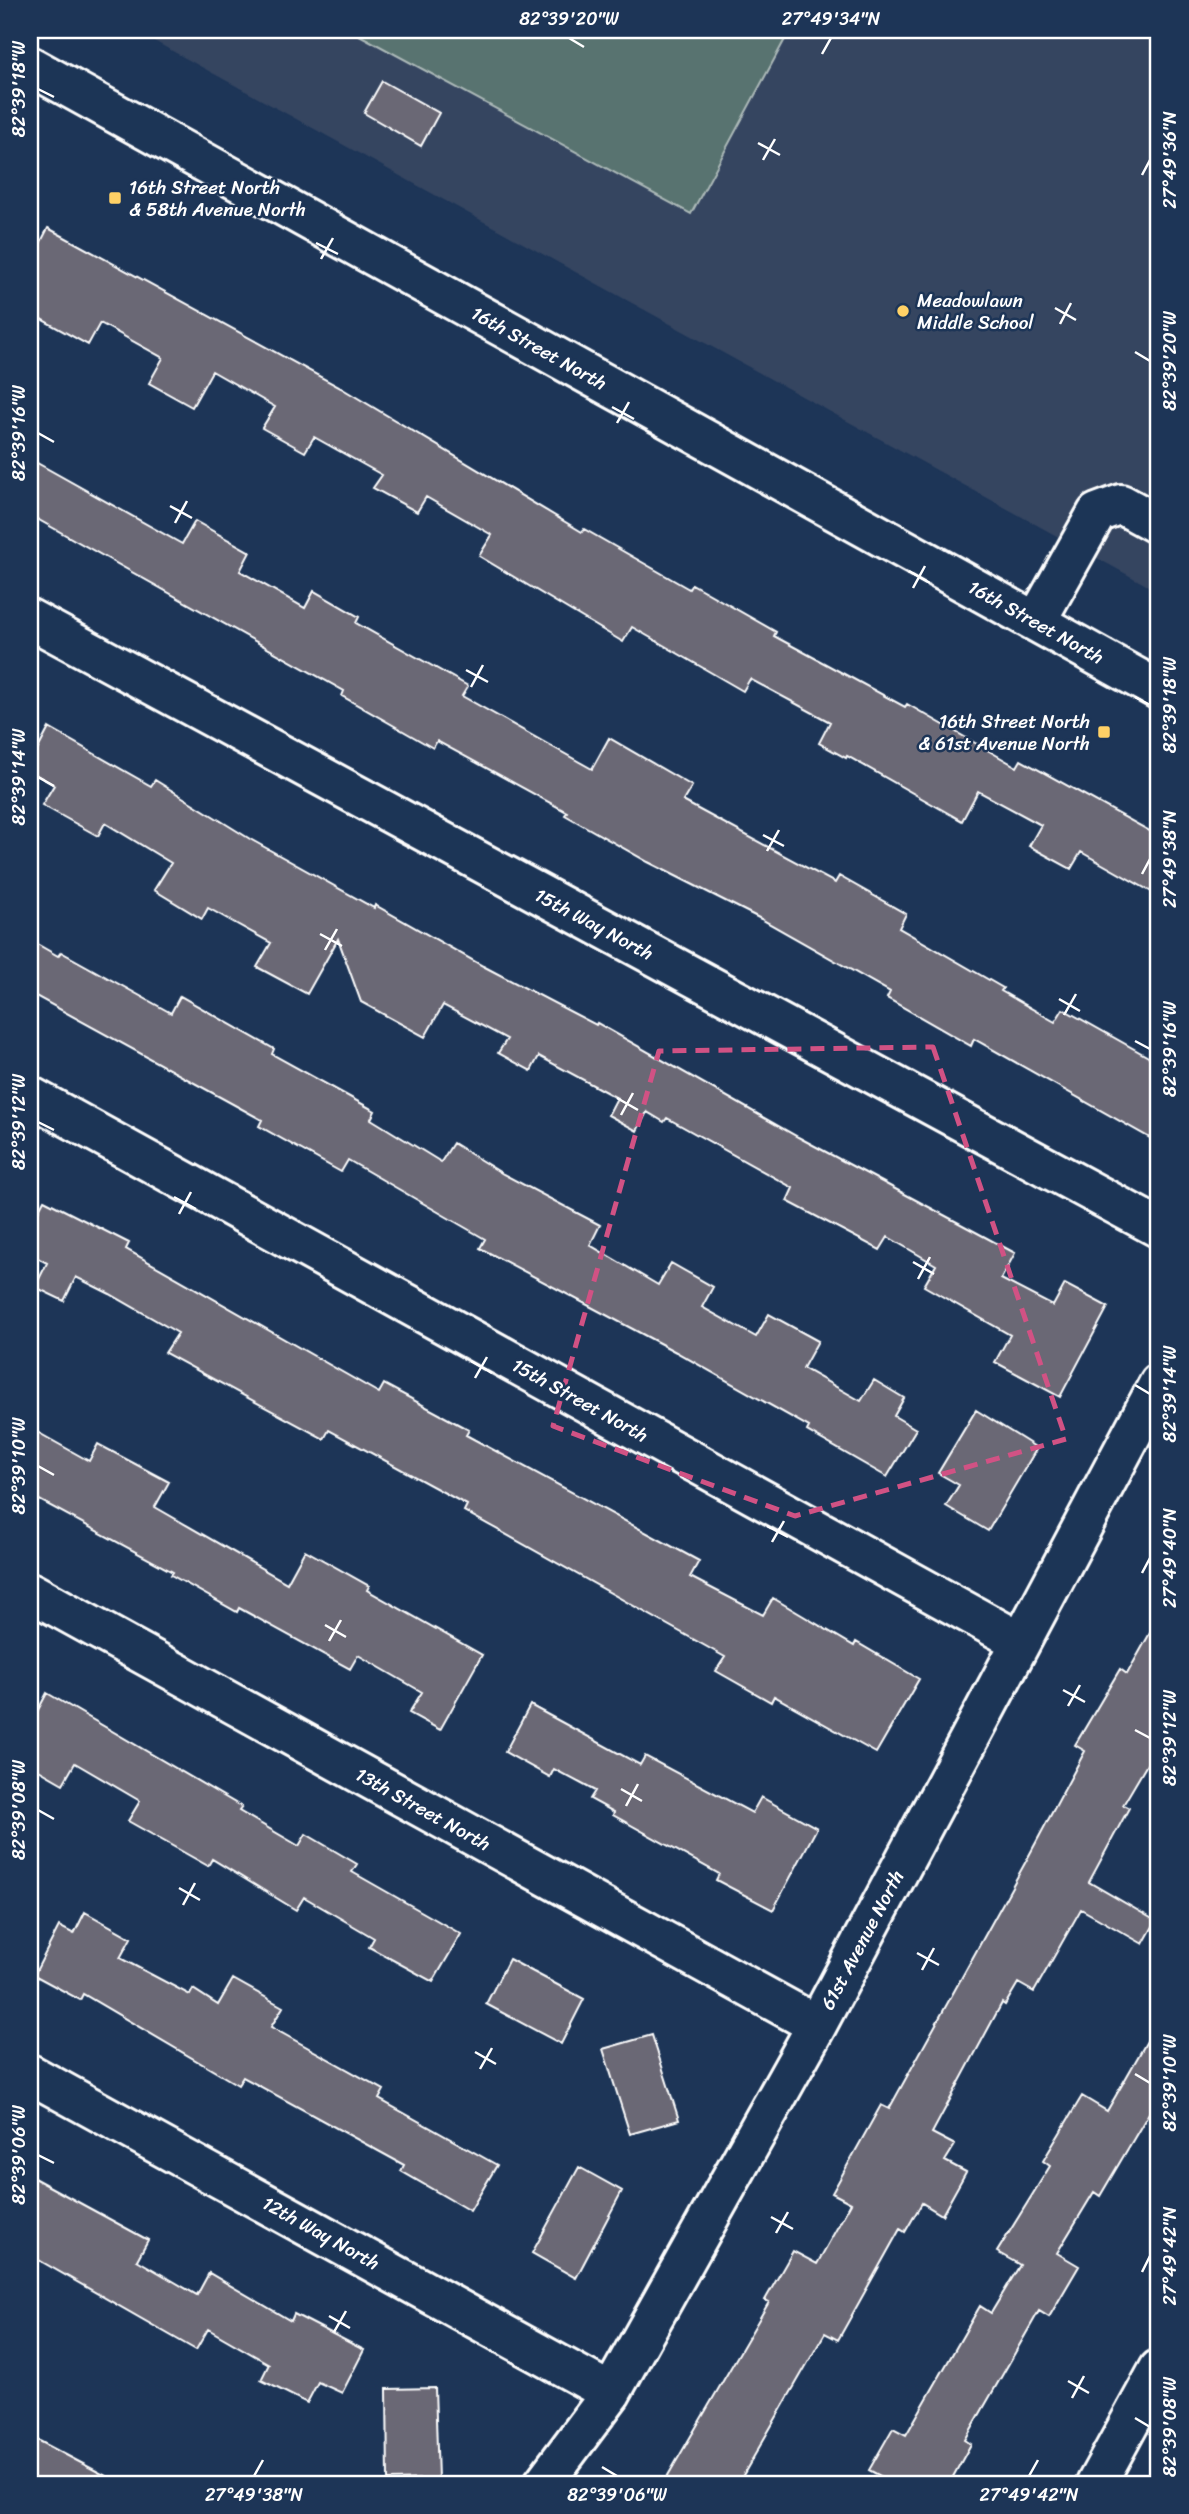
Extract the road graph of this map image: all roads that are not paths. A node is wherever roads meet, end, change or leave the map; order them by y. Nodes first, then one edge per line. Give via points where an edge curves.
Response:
1 (30, 66) edge
2 (1159, 525) edge
3 (30, 619) edge
4 (1036, 622) junction
5 (1159, 690) edge
6 (30, 1096) edge
7 (1159, 1228) edge
8 (1159, 1383) edge
9 (30, 1592) edge
10 (1021, 1642) junction
11 (817, 2025) junction
12 (30, 2074) edge
13 (1159, 2369) edge
14 (611, 2393) junction
15 (542, 2484) edge
16 (1096, 2484) edge

1 - 4 street, 16th Street North
2 - 4 street via 1121,504 1097,513
3 - 7 street, 15th Way North
4 - 5 street, 16th Street North
6 - 10 street, 15th Street North
8 - 10 street, 61st Avenue North
9 - 11 street, 13th Street North
10 - 11 street, 61st Avenue North
11 - 14 street, 61st Avenue North
12 - 14 street, 12th Way North
13 - 16 street
14 - 15 street, 61st Avenue North

